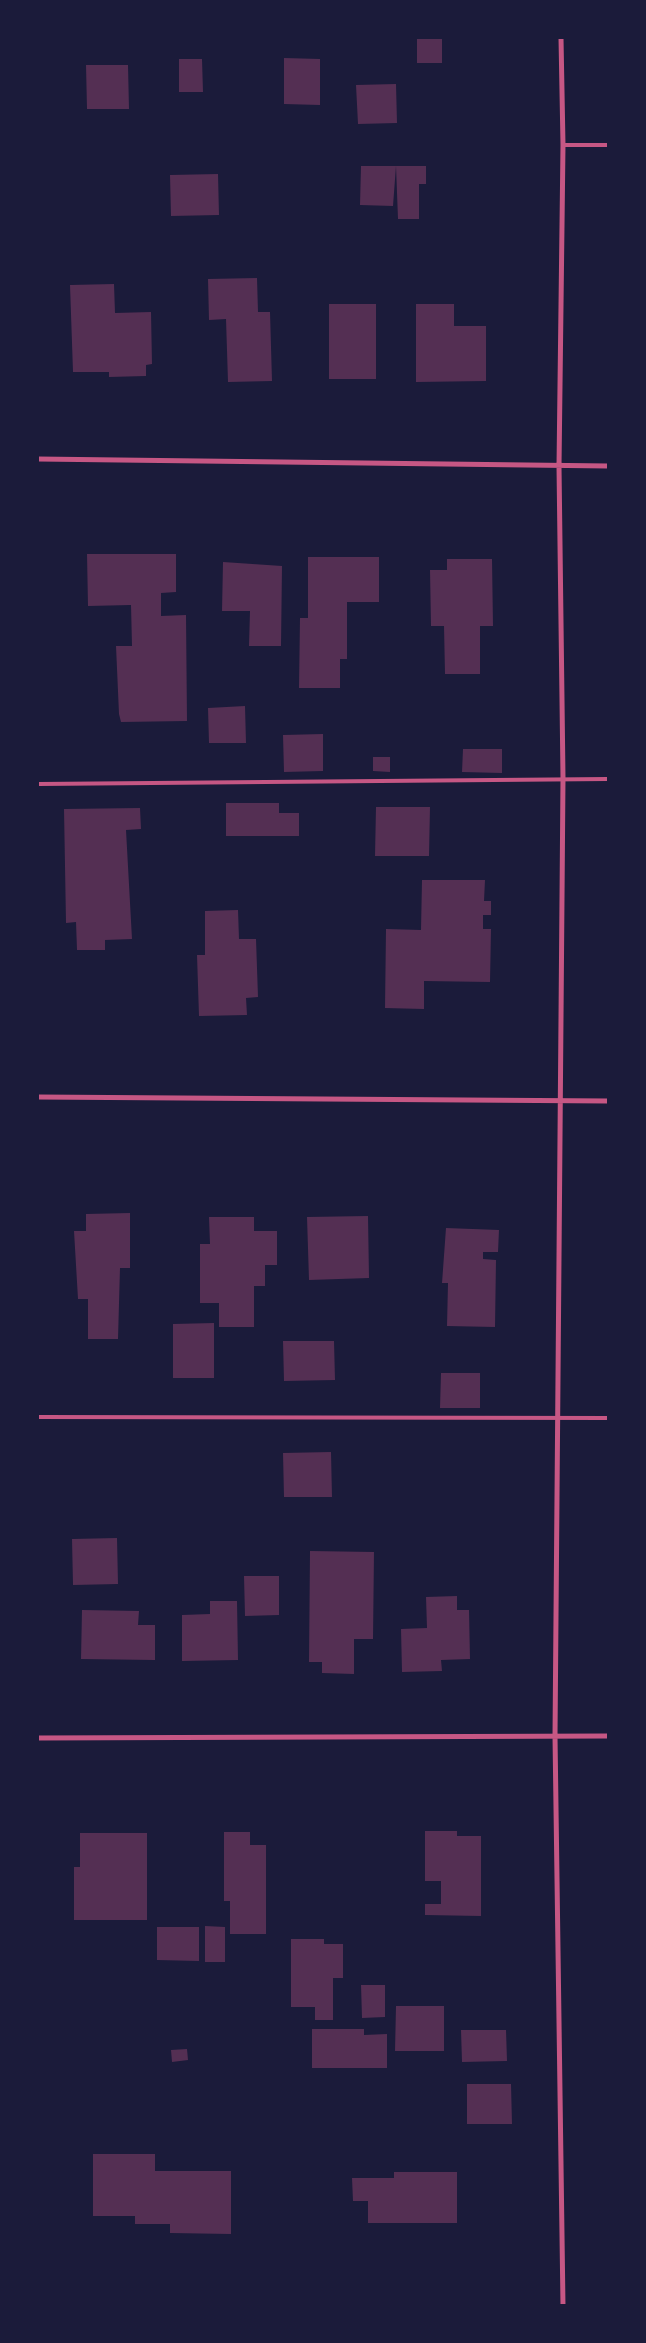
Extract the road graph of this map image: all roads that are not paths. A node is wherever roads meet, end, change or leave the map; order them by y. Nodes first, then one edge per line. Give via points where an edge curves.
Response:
1 (561, 38) edge
2 (563, 145) junction
3 (608, 145) edge
4 (38, 459) edge
5 (559, 466) junction
6 (608, 466) edge
7 (563, 778) junction
8 (608, 778) edge
9 (38, 784) edge
10 (38, 1097) edge
11 (560, 1101) junction
12 (608, 1101) edge
13 (38, 1417) edge
14 (608, 1418) edge
15 (557, 1419) junction
16 (555, 1736) junction
17 (608, 1736) edge
18 (38, 1738) edge
19 (563, 2306) edge

1 - 2 street
2 - 3 lane
2 - 5 street
4 - 5 street
5 - 6 street
5 - 7 street
7 - 8 lane
7 - 9 lane
7 - 11 street
10 - 11 street
11 - 12 street
11 - 15 street
13 - 15 lane
14 - 15 lane
15 - 16 street
16 - 17 street
16 - 18 street
16 - 19 street

